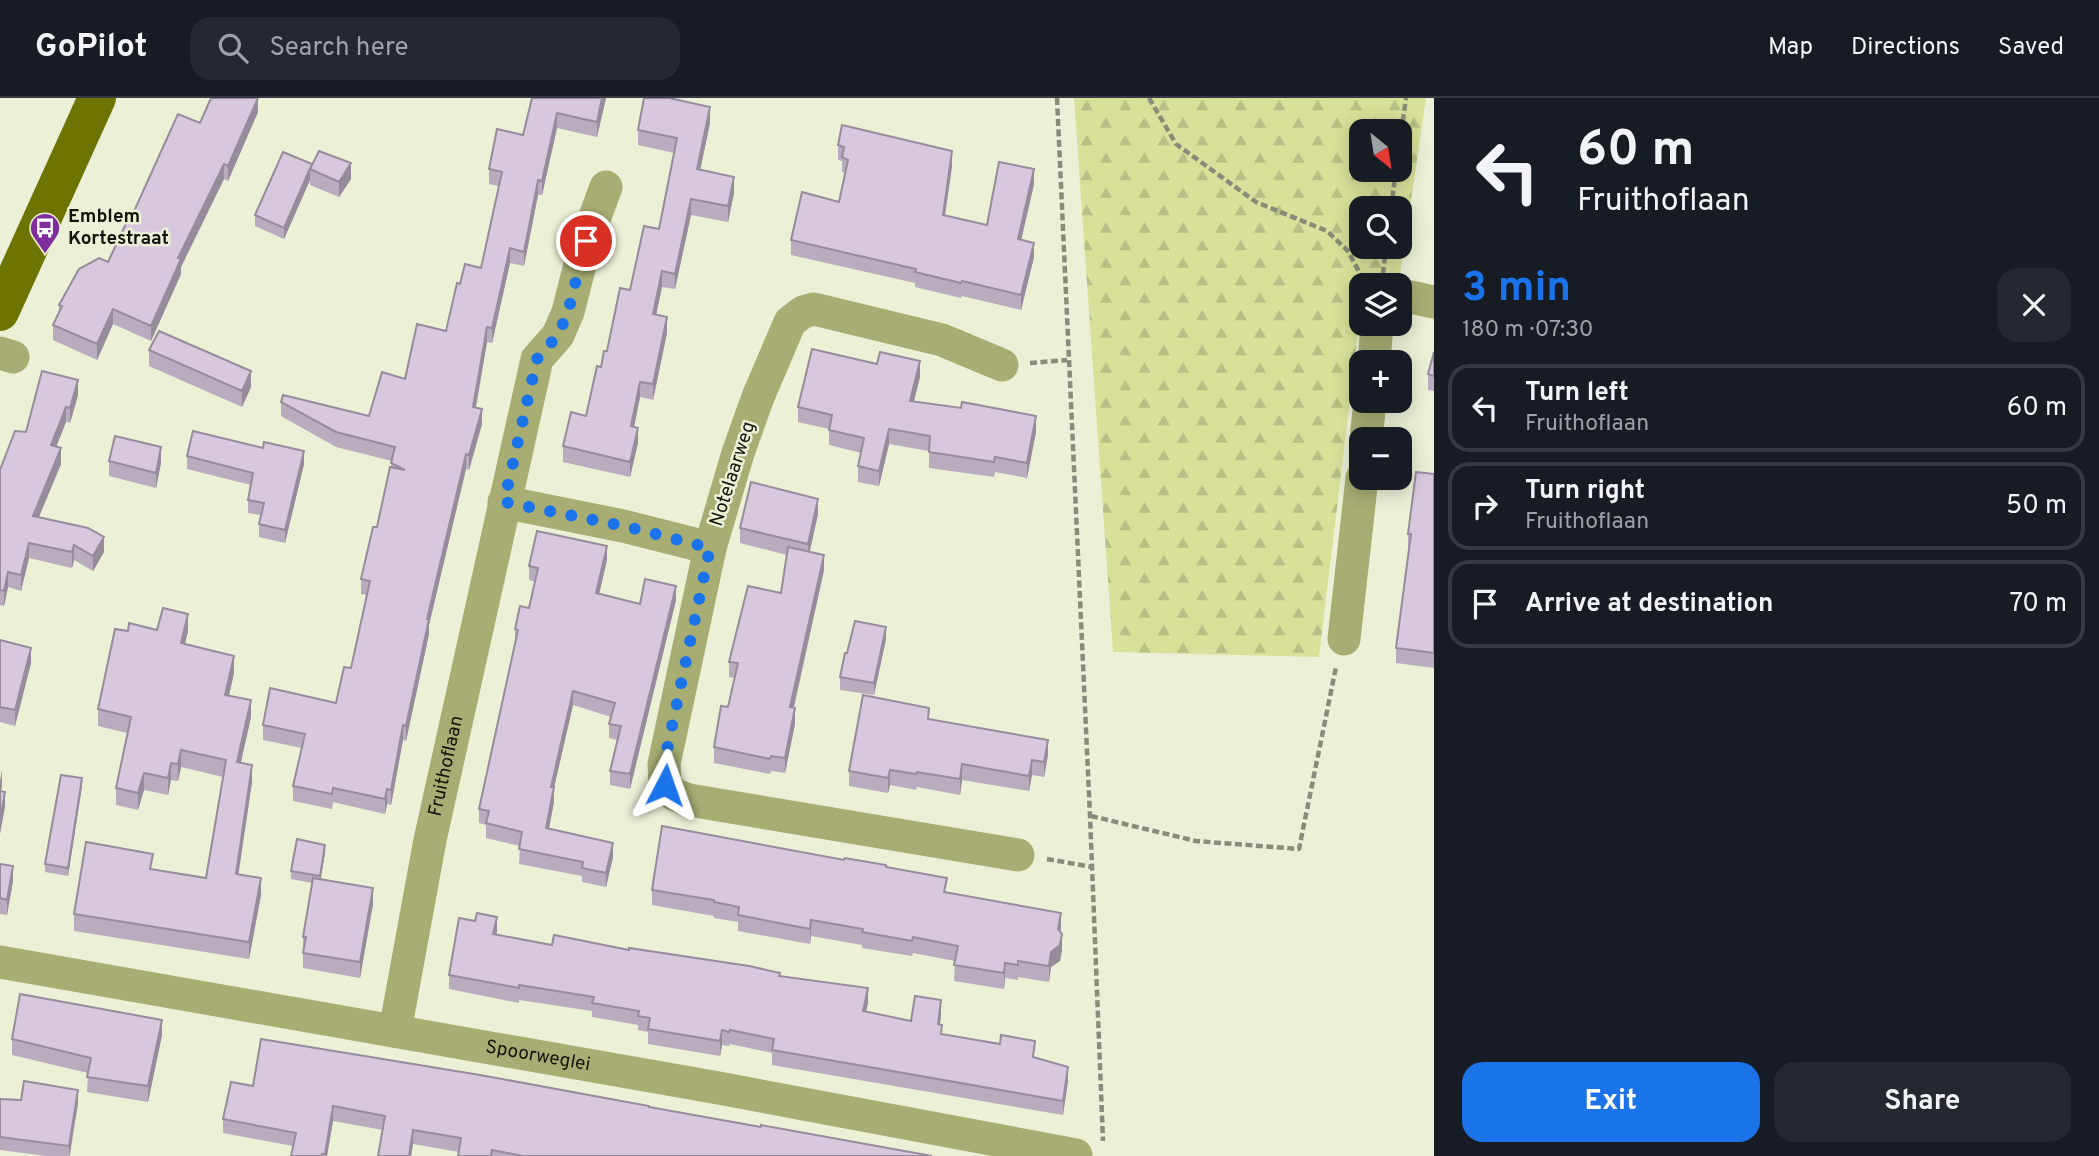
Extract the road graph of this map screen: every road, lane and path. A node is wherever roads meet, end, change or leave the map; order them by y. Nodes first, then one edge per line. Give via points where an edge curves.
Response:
1 (97, 98) edge
2 (1057, 98) edge
3 (1149, 98) edge
4 (1406, 98) edge
5 (1403, 119) edge
6 (606, 187) dead end
7 (1360, 273) edge
8 (1412, 297) edge
9 (1434, 302) edge
10 (0, 312) edge
11 (1067, 360) junction
12 (1002, 365) joint
13 (1361, 490) edge
14 (504, 502) junction
15 (710, 548) junction
16 (1344, 639) joint
17 (1090, 816) junction
18 (1018, 855) joint
19 (1092, 867) junction
20 (0, 962) edge
21 (395, 1031) junction
22 (1089, 1149) edge

1 - 10 main road
2 - 11 path
3 - 7 path via 1176,144 1256,202 1327,231 1348,251
4 - 5 path
6 - 14 street, Fruithoflaan via 568,312 558,335 537,359
8 - 9 street
11 - 12 path
11 - 17 path
12 - 15 street, Notelaarweg via 942,340 814,309 803,312 790,322 758,397
13 - 16 street
14 - 15 street
14 - 21 street, Fruithoflaan via 430,841
15 - 18 street, Notelaarweg via 664,764 665,785 676,795 703,802
16 - 17 path via 1299,849 1196,841
17 - 19 path
18 - 19 path
19 - 22 path
20 - 21 street, Spoorweglei
21 - 22 street, Spoorweglei

